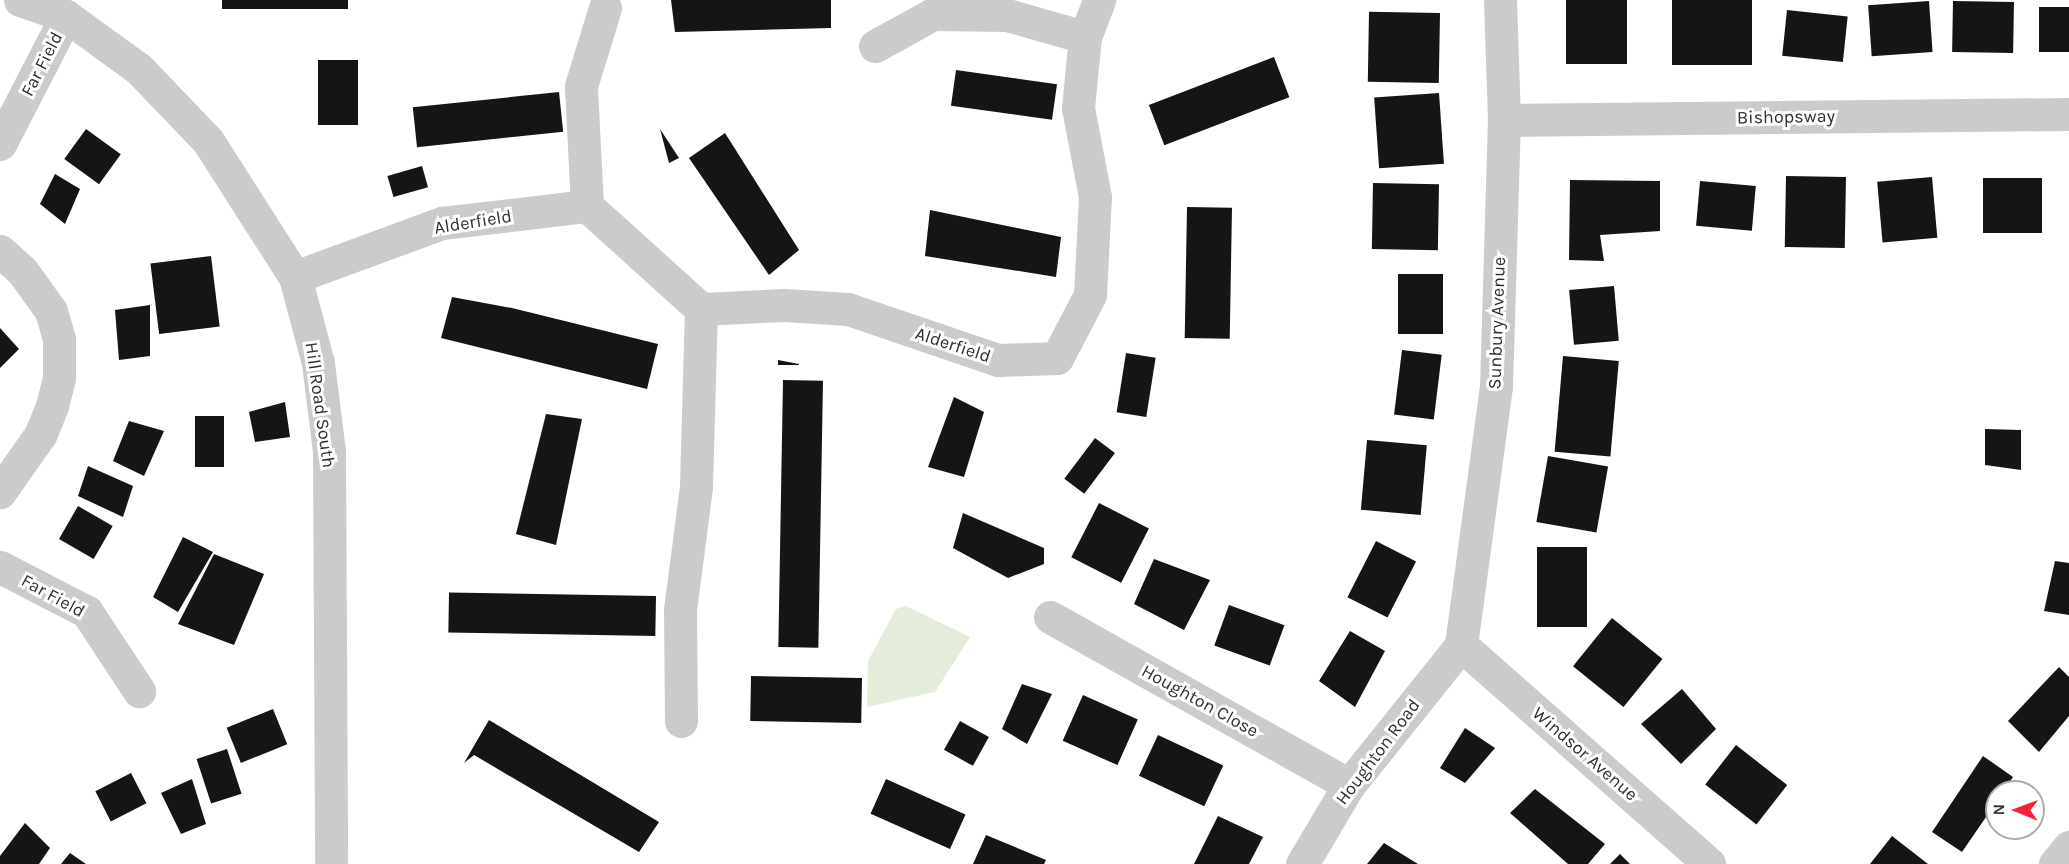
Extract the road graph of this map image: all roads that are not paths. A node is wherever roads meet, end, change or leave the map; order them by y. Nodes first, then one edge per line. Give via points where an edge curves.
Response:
1 (20, 0) edge
2 (1099, 0) edge
3 (1500, 0) edge
4 (605, 9) dead end
5 (66, 16) junction
6 (1085, 37) junction
7 (875, 46) dead end
8 (2069, 114) edge
9 (1504, 120) junction
10 (0, 144) edge
11 (587, 206) junction
12 (0, 251) edge
13 (295, 277) junction
14 (701, 309) junction
15 (0, 492) edge
16 (0, 567) edge
17 (1050, 617) dead end
18 (1461, 645) junction
19 (139, 692) dead end
20 (681, 722) dead end
21 (1349, 785) junction
22 (2069, 847) edge
23 (331, 864) edge
24 (1302, 864) edge
25 (1709, 864) edge
26 (2055, 864) edge

1 - 5 street, Hill Road South
2 - 6 street, Alderfield
3 - 9 street, Sunbury Avenue
4 - 11 street via 581,86
5 - 10 street, Far Field
5 - 13 street, Hill Road South via 139,69 208,141
6 - 7 street via 1007,15 933,14
6 - 14 street, Alderfield via 1078,108 1095,197 1090,296 1057,358 998,360 848,309 784,305
8 - 9 street, Bishopsway
9 - 18 street, Sunbury Avenue via 1496,387
11 - 13 street, Alderfield via 442,223
11 - 14 street
12 - 15 street via 23,273 51,310 59,339 59,358 52,406 40,435
13 - 23 street, Hill Road South via 318,363 329,451
14 - 20 street via 696,486 681,610
16 - 19 street, Far Field via 87,612
17 - 21 street, Houghton Close
18 - 21 street, Houghton Road
18 - 25 street, Windsor Avenue
21 - 24 street, Houghton Road
22 - 26 street

